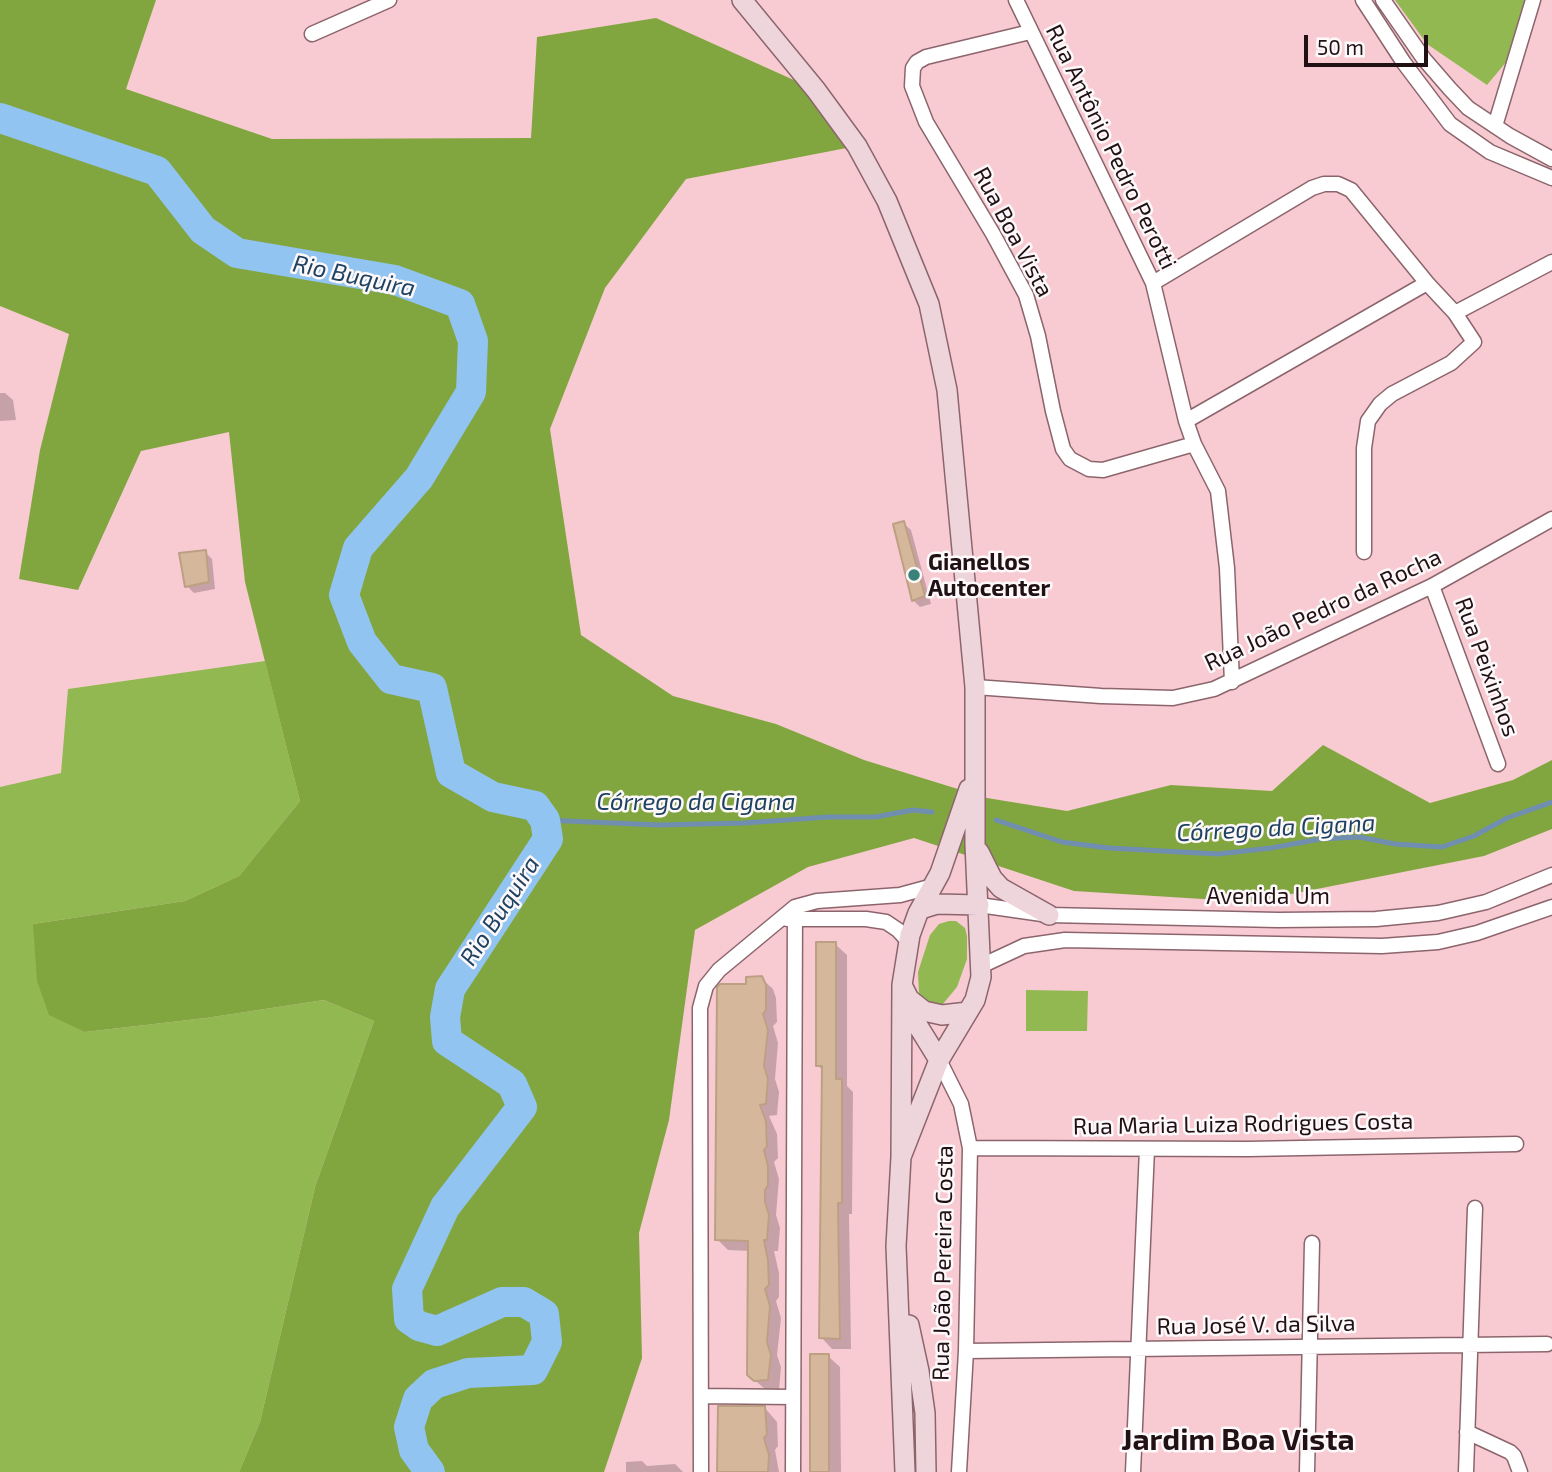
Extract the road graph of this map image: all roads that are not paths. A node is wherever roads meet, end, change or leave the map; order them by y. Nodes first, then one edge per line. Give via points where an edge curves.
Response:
1 (389, 0) edge
2 (742, 0) edge
3 (1016, 0) edge
4 (1363, 0) edge
5 (1384, 0) edge
6 (1533, 0) edge
7 (1030, 32) junction
8 (312, 34) dead end
9 (1495, 126) junction
10 (1552, 158) edge
11 (1545, 176) edge
12 (1552, 262) edge
13 (1153, 283) junction
14 (1427, 284) junction
15 (1455, 313) junction
16 (1186, 421) junction
17 (1194, 444) junction
18 (1552, 519) edge
19 (1364, 552) dead end
20 (1432, 586) junction
21 (1232, 682) junction
22 (975, 687) junction
23 (1498, 764) dead end
24 (974, 775) junction
25 (975, 844) junction
26 (1552, 875) edge
27 (933, 886) junction
28 (979, 905) junction
29 (1552, 907) edge
30 (921, 909) junction
31 (794, 913) junction
32 (1049, 915) junction
33 (909, 942) junction
34 (981, 966) junction
35 (902, 992) junction
36 (968, 1012) junction
37 (939, 1060) junction
38 (1516, 1144) dead end
39 (970, 1148) junction
40 (1147, 1149) junction
41 (901, 1157) junction
42 (1475, 1208) dead end
43 (1312, 1242) dead end
44 (899, 1280) junction
45 (1547, 1344) dead end
46 (1470, 1345) junction
47 (1310, 1347) junction
48 (1138, 1350) junction
49 (966, 1351) junction
50 (701, 1396) junction
51 (793, 1397) junction
52 (1467, 1432) junction
53 (701, 1472) edge
54 (793, 1472) edge
55 (905, 1472) edge
56 (926, 1472) edge
57 (959, 1472) edge
58 (1133, 1472) edge
59 (1307, 1472) edge
60 (1466, 1472) edge
61 (1520, 1472) edge

1 - 8 street
2 - 22 main road via 857,146 887,201 929,304 947,390
3 - 7 street, Rua Antônio Pedro Perotti
4 - 11 street via 1450,124 1490,152
5 - 9 street via 1450,89
6 - 9 street
7 - 13 street, Rua Antônio Pedro Perotti
7 - 17 street, Rua Boa Vista via 926,57 913,68 912,86 943,152 1026,295 1063,449 1070,459 1102,470
9 - 10 street
10 - 11 street
12 - 15 street
13 - 14 street via 1312,188 1338,184 1351,190
13 - 16 street, Rua Antônio Pedro Perotti
14 - 15 street
14 - 16 street
15 - 19 street via 1474,342 1451,363 1392,394 1368,421
16 - 17 street, Rua Antônio Pedro Perotti
17 - 21 street, Rua Antônio Pedro Perotti via 1213,480 1222,514
18 - 20 street, Rua João Pedro da Rocha
20 - 21 street, Rua João Pedro da Rocha
20 - 23 street, Rua Peixinhos
21 - 22 street, Rua João Pedro da Rocha via 1173,698
22 - 24 main road
24 - 25 main road
24 - 27 main road
25 - 28 main road
25 - 32 main road via 1002,888
26 - 32 street, Avenida Um via 1486,902 1438,913 1376,919
27 - 30 main road
27 - 31 street via 900,895 817,901
28 - 30 main road via 937,904
28 - 32 street, Avenida Um
28 - 34 main road
29 - 34 street via 1438,942 1382,946 1065,940 1024,946
30 - 33 main road
31 - 33 street via 886,922
31 - 50 street via 778,918 719,970 706,986 700,1008
31 - 51 street
33 - 35 main road
34 - 36 main road via 979,988
35 - 36 main road via 924,1011 942,1015
35 - 37 main road
35 - 41 main road
36 - 37 main road
37 - 39 street, Rua João Pereira Costa via 961,1104
37 - 41 main road
38 - 40 street, Rua Maria Luiza Rodrigues Costa
39 - 40 street, Rua Maria Luiza Rodrigues Costa
39 - 49 street, Rua João Pereira Costa
40 - 48 street
41 - 44 main road
42 - 46 street
43 - 47 street
44 - 55 main road
44 - 56 main road via 925,1413
45 - 46 street, Rua José V. da Silva
46 - 47 street, Rua José V. da Silva
46 - 52 street
47 - 48 street, Rua José V. da Silva
47 - 59 street
48 - 49 street, Rua José V. da Silva
48 - 58 street
49 - 57 street, Rua João Pereira Costa
50 - 51 street
50 - 53 street
51 - 54 street
52 - 60 street
52 - 61 street via 1510,1452

